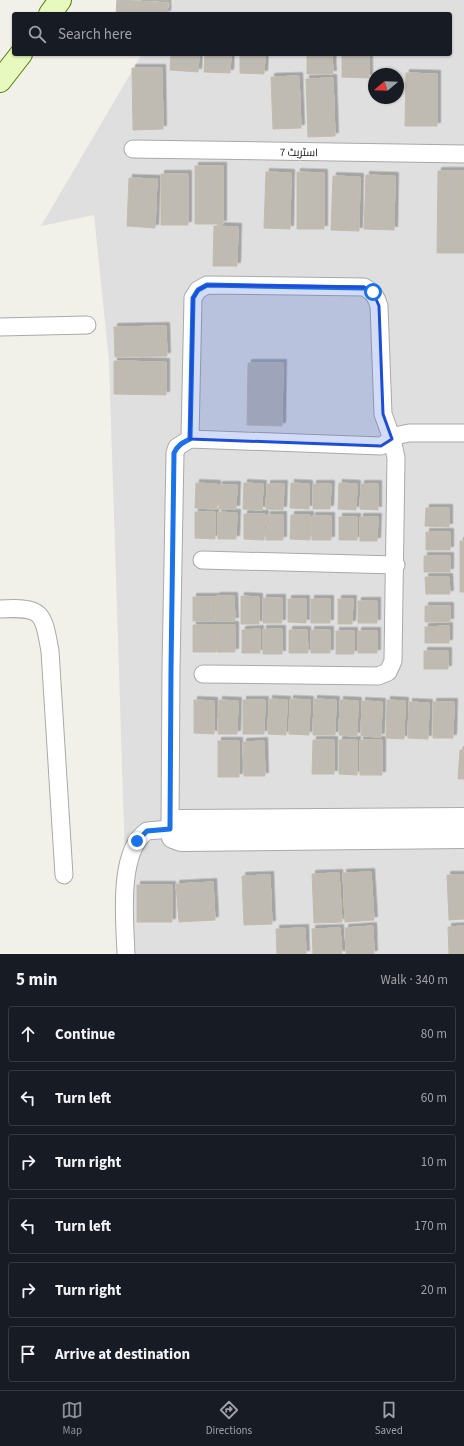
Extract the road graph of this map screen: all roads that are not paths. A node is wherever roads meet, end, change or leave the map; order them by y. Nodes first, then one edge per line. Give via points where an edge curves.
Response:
1 (60, 0) edge
2 (51, 12) edge
3 (19, 56) edge
4 (0, 81) edge
5 (133, 149) dead end
6 (464, 154) edge
7 (87, 325) dead end
8 (0, 327) edge
9 (464, 433) edge
10 (392, 438) junction
11 (190, 439) junction
12 (202, 560) dead end
13 (396, 565) junction
14 (0, 609) edge
15 (203, 674) dead end
16 (464, 819) edge
17 (170, 829) junction
18 (464, 837) edge
19 (64, 875) dead end
20 (126, 954) edge

1 - 2 main road
3 - 4 main road
5 - 6 street, اسٹریٹ 7
7 - 8 street
9 - 10 street via 409,434
10 - 11 street via 381,446
10 - 11 street via 383,414 379,306 373,292 364,288 207,285 198,290 193,298
10 - 13 street via 396,458
11 - 17 street via 181,443 174,453
12 - 13 street
13 - 15 street via 393,661 388,672 378,676
14 - 19 street via 32,610 41,616 46,627 50,651
16 - 17 street via 179,821 174,822
17 - 18 street via 173,837 181,840
17 - 20 street via 147,831 132,851 124,887

